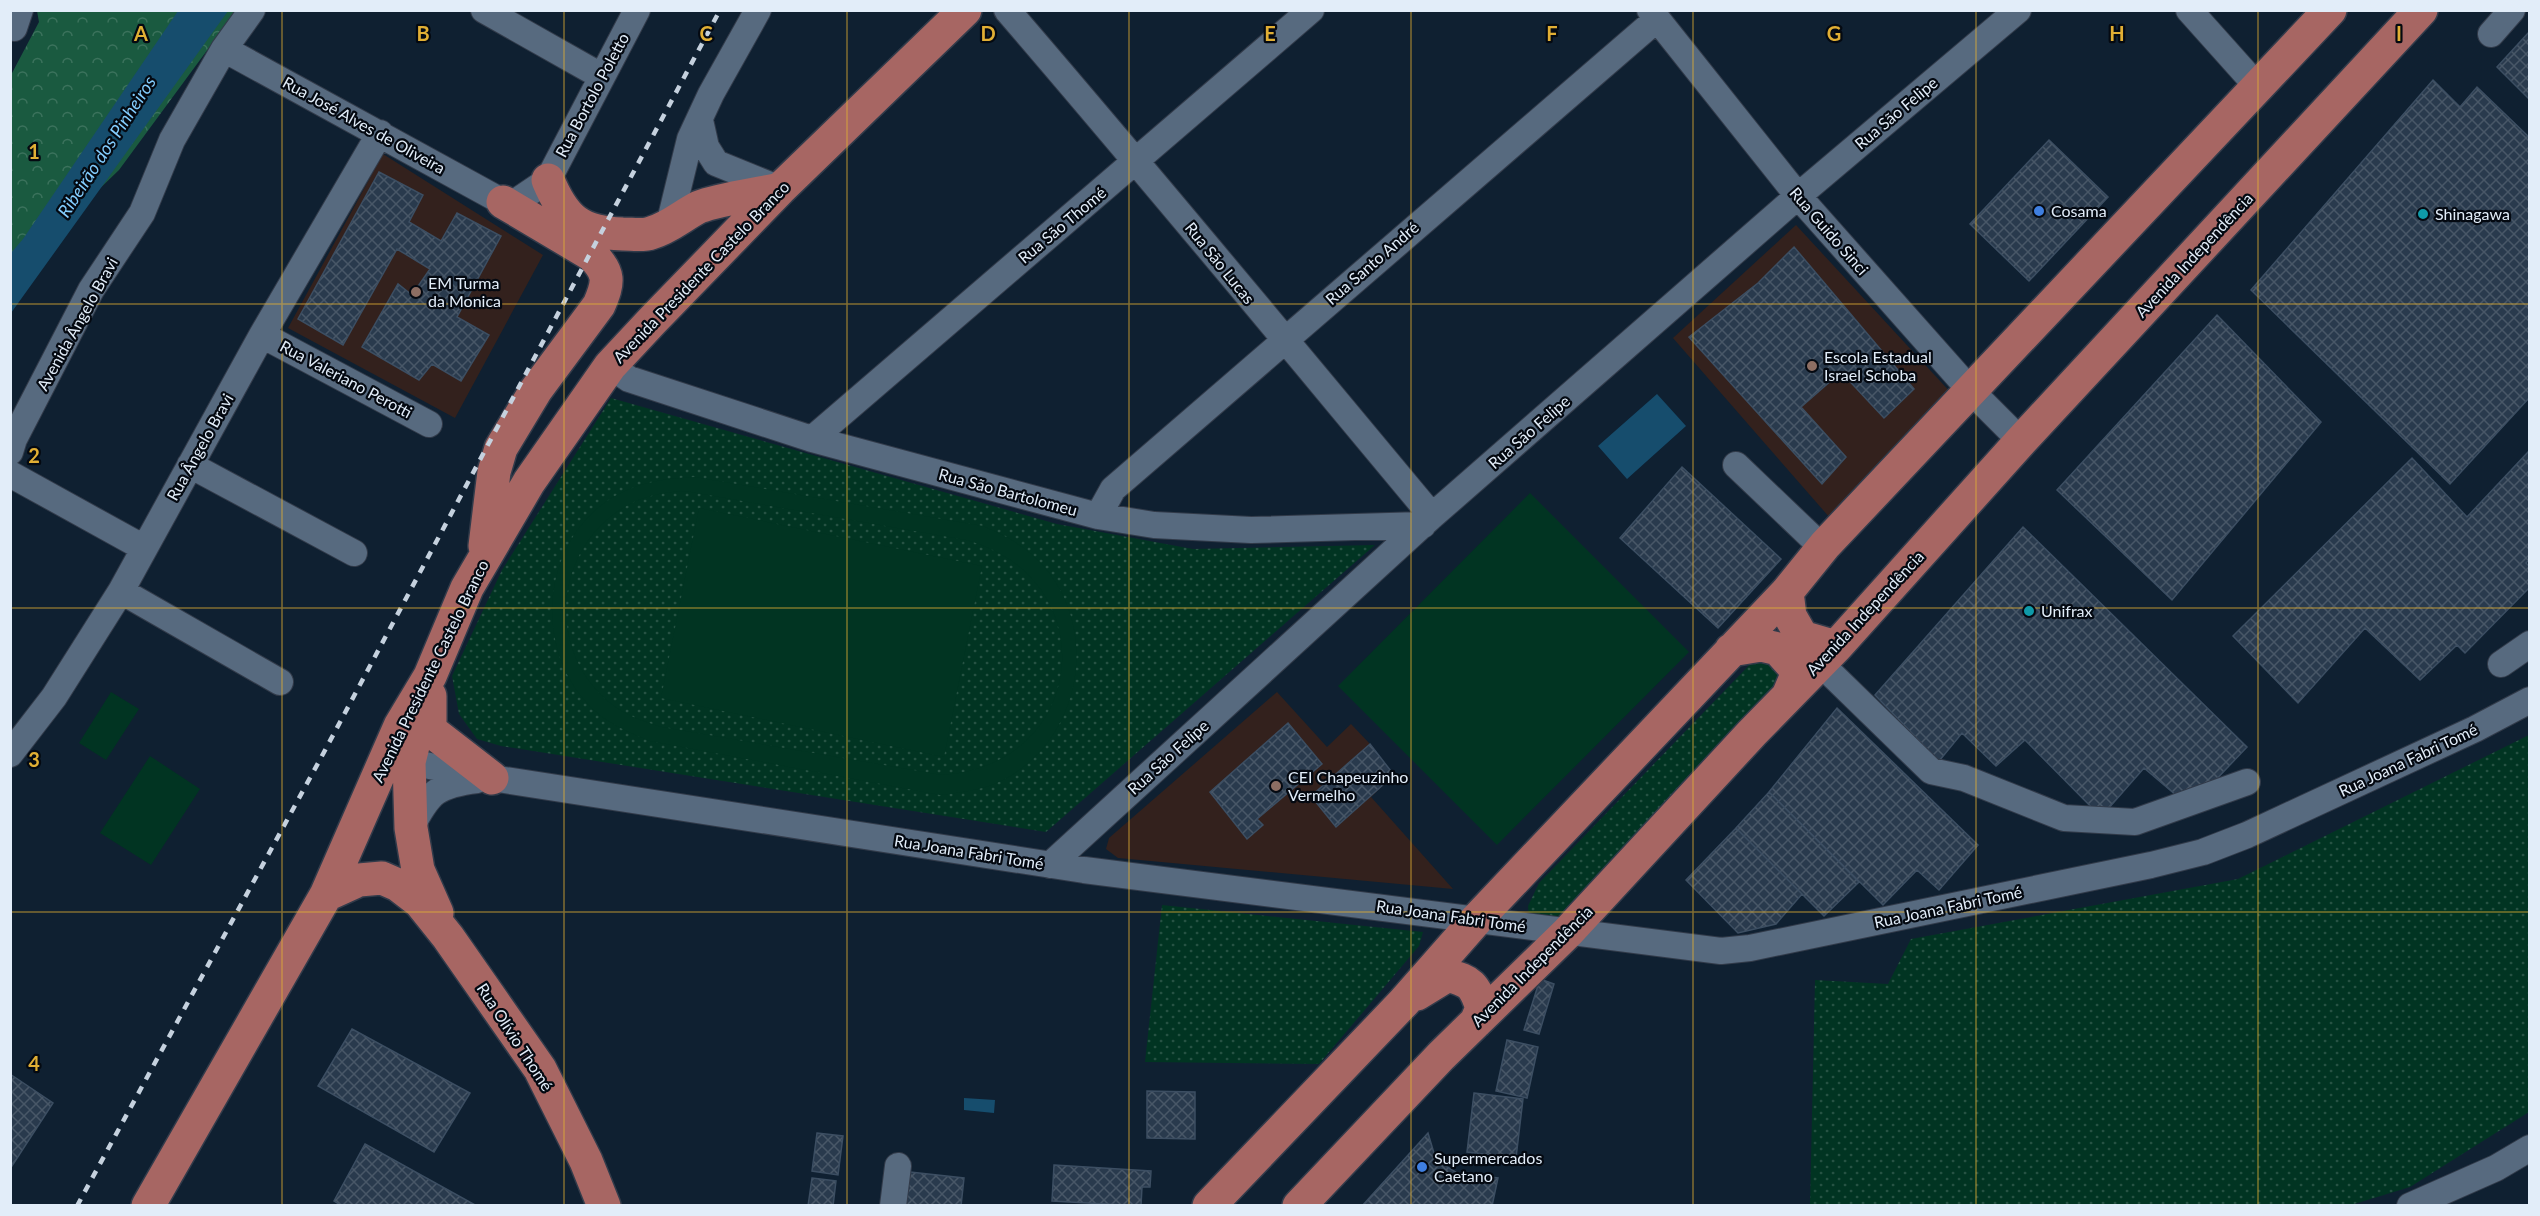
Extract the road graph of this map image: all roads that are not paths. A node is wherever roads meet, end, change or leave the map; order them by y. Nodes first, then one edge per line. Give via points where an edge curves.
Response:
1 (252, 10) edge
2 (484, 10) edge
3 (637, 10) edge
4 (758, 10) edge
5 (965, 10) edge
6 (1007, 10) edge
7 (1311, 10) edge
8 (2018, 10) edge
9 (2189, 10) edge
10 (2330, 10) edge
11 (2421, 10) edge
12 (2512, 10) edge
13 (1653, 15) edge
14 (2491, 34) dead end
15 (224, 49) junction
16 (601, 76) junction
17 (2257, 86) junction
18 (700, 120) junction
19 (380, 133) junction
20 (1137, 161) junction
21 (548, 180) junction
22 (780, 189) junction
23 (1798, 196) junction
24 (503, 202) junction
25 (669, 225) junction
26 (262, 335) junction
27 (1283, 340) junction
28 (610, 366) junction
29 (1971, 391) junction
30 (429, 424) dead end
31 (812, 439) junction
32 (2021, 441) junction
33 (10, 452) edge
34 (190, 465) junction
35 (1736, 465) dead end
36 (10, 474) edge
37 (1098, 516) junction
38 (1427, 521) junction
39 (144, 548) junction
40 (1822, 548) junction
41 (354, 553) dead end
42 (484, 558) junction
43 (121, 591) junction
44 (1787, 592) junction
45 (2529, 644) edge
46 (1731, 650) junction
47 (1828, 655) junction
48 (2502, 664) dead end
49 (430, 676) junction
50 (280, 682) dead end
51 (1788, 696) junction
52 (2529, 700) edge
53 (400, 726) junction
54 (10, 754) edge
55 (409, 762) junction
56 (492, 778) junction
57 (2247, 782) dead end
58 (411, 828) junction
59 (1050, 865) junction
60 (326, 895) junction
61 (1477, 919) junction
62 (1568, 932) junction
63 (448, 937) junction
64 (1404, 1002) junction
65 (1476, 1022) junction
66 (1281, 1131) junction
67 (2529, 1148) edge
68 (898, 1166) dead end
69 (148, 1206) edge
70 (604, 1206) edge
71 (893, 1206) edge
72 (1209, 1206) edge
73 (1232, 1206) edge
74 (1299, 1206) edge
75 (2410, 1206) edge

1 - 15 street, Avenida Ângelo Bravi
2 - 16 street
3 - 16 street, Rua Bortolo Poletto
4 - 18 street
5 - 22 main road, Avenida Presidente Castelo Branco
6 - 20 street, Rua São Lucas
7 - 20 street, Rua São Thomé
8 - 23 street, Rua São Felipe
9 - 17 street
10 - 17 main road
11 - 32 main road, Avenida Independência
12 - 14 street
13 - 23 street, Rua Guido Sinci
13 - 27 street, Rua Santo André
15 - 19 street, Rua José Alves de Oliveira
15 - 33 street, Avenida Ângelo Bravi via 172,140 142,213 92,290
16 - 21 street, Rua Bortolo Poletto
17 - 29 main road
18 - 22 street via 706,147 716,163
18 - 25 street via 690,139
19 - 24 street, Rua José Alves de Oliveira
19 - 26 street, Rua Ângelo Bravi
20 - 27 street, Rua São Lucas
20 - 31 street, Rua São Thomé
21 - 24 street via 526,197
21 - 25 main road via 564,212 588,230 649,234
22 - 25 main road via 700,207
22 - 28 main road, Avenida Presidente Castelo Branco
23 - 29 street, Rua Guido Sinci
23 - 38 street, Rua São Felipe
24 - 42 main road via 592,255 603,265 607,277 599,305 536,390 501,448 494,472
26 - 30 street, Rua Valeriano Perotti
26 - 34 street, Rua Ângelo Bravi
27 - 37 street, Rua Santo André via 1113,489
27 - 38 street, Rua São Lucas
28 - 31 street, Rua São Bartolomeu via 629,379
28 - 42 main road, Avenida Presidente Castelo Branco via 529,482
29 - 32 street, Rua Guido Sinci
29 - 40 main road
31 - 37 street, Rua São Bartolomeu
32 - 47 main road, Avenida Independência
34 - 39 street, Rua Ângelo Bravi
34 - 41 street
35 - 40 street
36 - 39 street
37 - 38 street, Rua São Bartolomeu via 1154,525 1251,530
38 - 59 street, Rua São Felipe
39 - 43 street, Rua Ângelo Bravi
40 - 44 main road
42 - 49 main road, Avenida Presidente Castelo Branco
43 - 50 street
43 - 54 street, Rua Ângelo Bravi via 54,697
44 - 46 main road
44 - 47 main road via 1790,616 1802,637
45 - 48 street
46 - 51 main road via 1761,645 1778,649 1794,667 1796,677
46 - 61 main road
47 - 51 main road, Avenida Independência
47 - 57 street via 1931,771 1964,778 2064,818 2135,822
49 - 53 main road, Avenida Presidente Castelo Branco
49 - 55 main road
49 - 56 main road via 430,730
51 - 62 main road, Avenida Independência
52 - 62 street, Rua Joana Fabri Tomé via 2247,835 2151,866 1722,951
53 - 55 main road via 402,751
53 - 60 main road, Avenida Presidente Castelo Branco
55 - 56 street, Rua Joana Fabri Tomé
55 - 58 main road
56 - 58 street via 450,783 437,791 422,805
56 - 59 street, Rua Joana Fabri Tomé
58 - 63 main road via 423,885
59 - 61 street, Rua Joana Fabri Tomé
60 - 63 main road via 359,880 382,878 420,902
60 - 69 main road, Avenida Presidente Castelo Branco
61 - 62 street, Rua Joana Fabri Tomé
61 - 64 main road
62 - 65 main road, Avenida Independência
63 - 70 main road, Rua Olívio Thomé via 540,1069
64 - 65 main road via 1448,975 1468,981 1478,995 1482,1008
64 - 66 main road
65 - 74 main road, Avenida Independência
66 - 72 main road
66 - 73 main road via 1257,1176
67 - 75 street via 2496,1168
68 - 71 street

